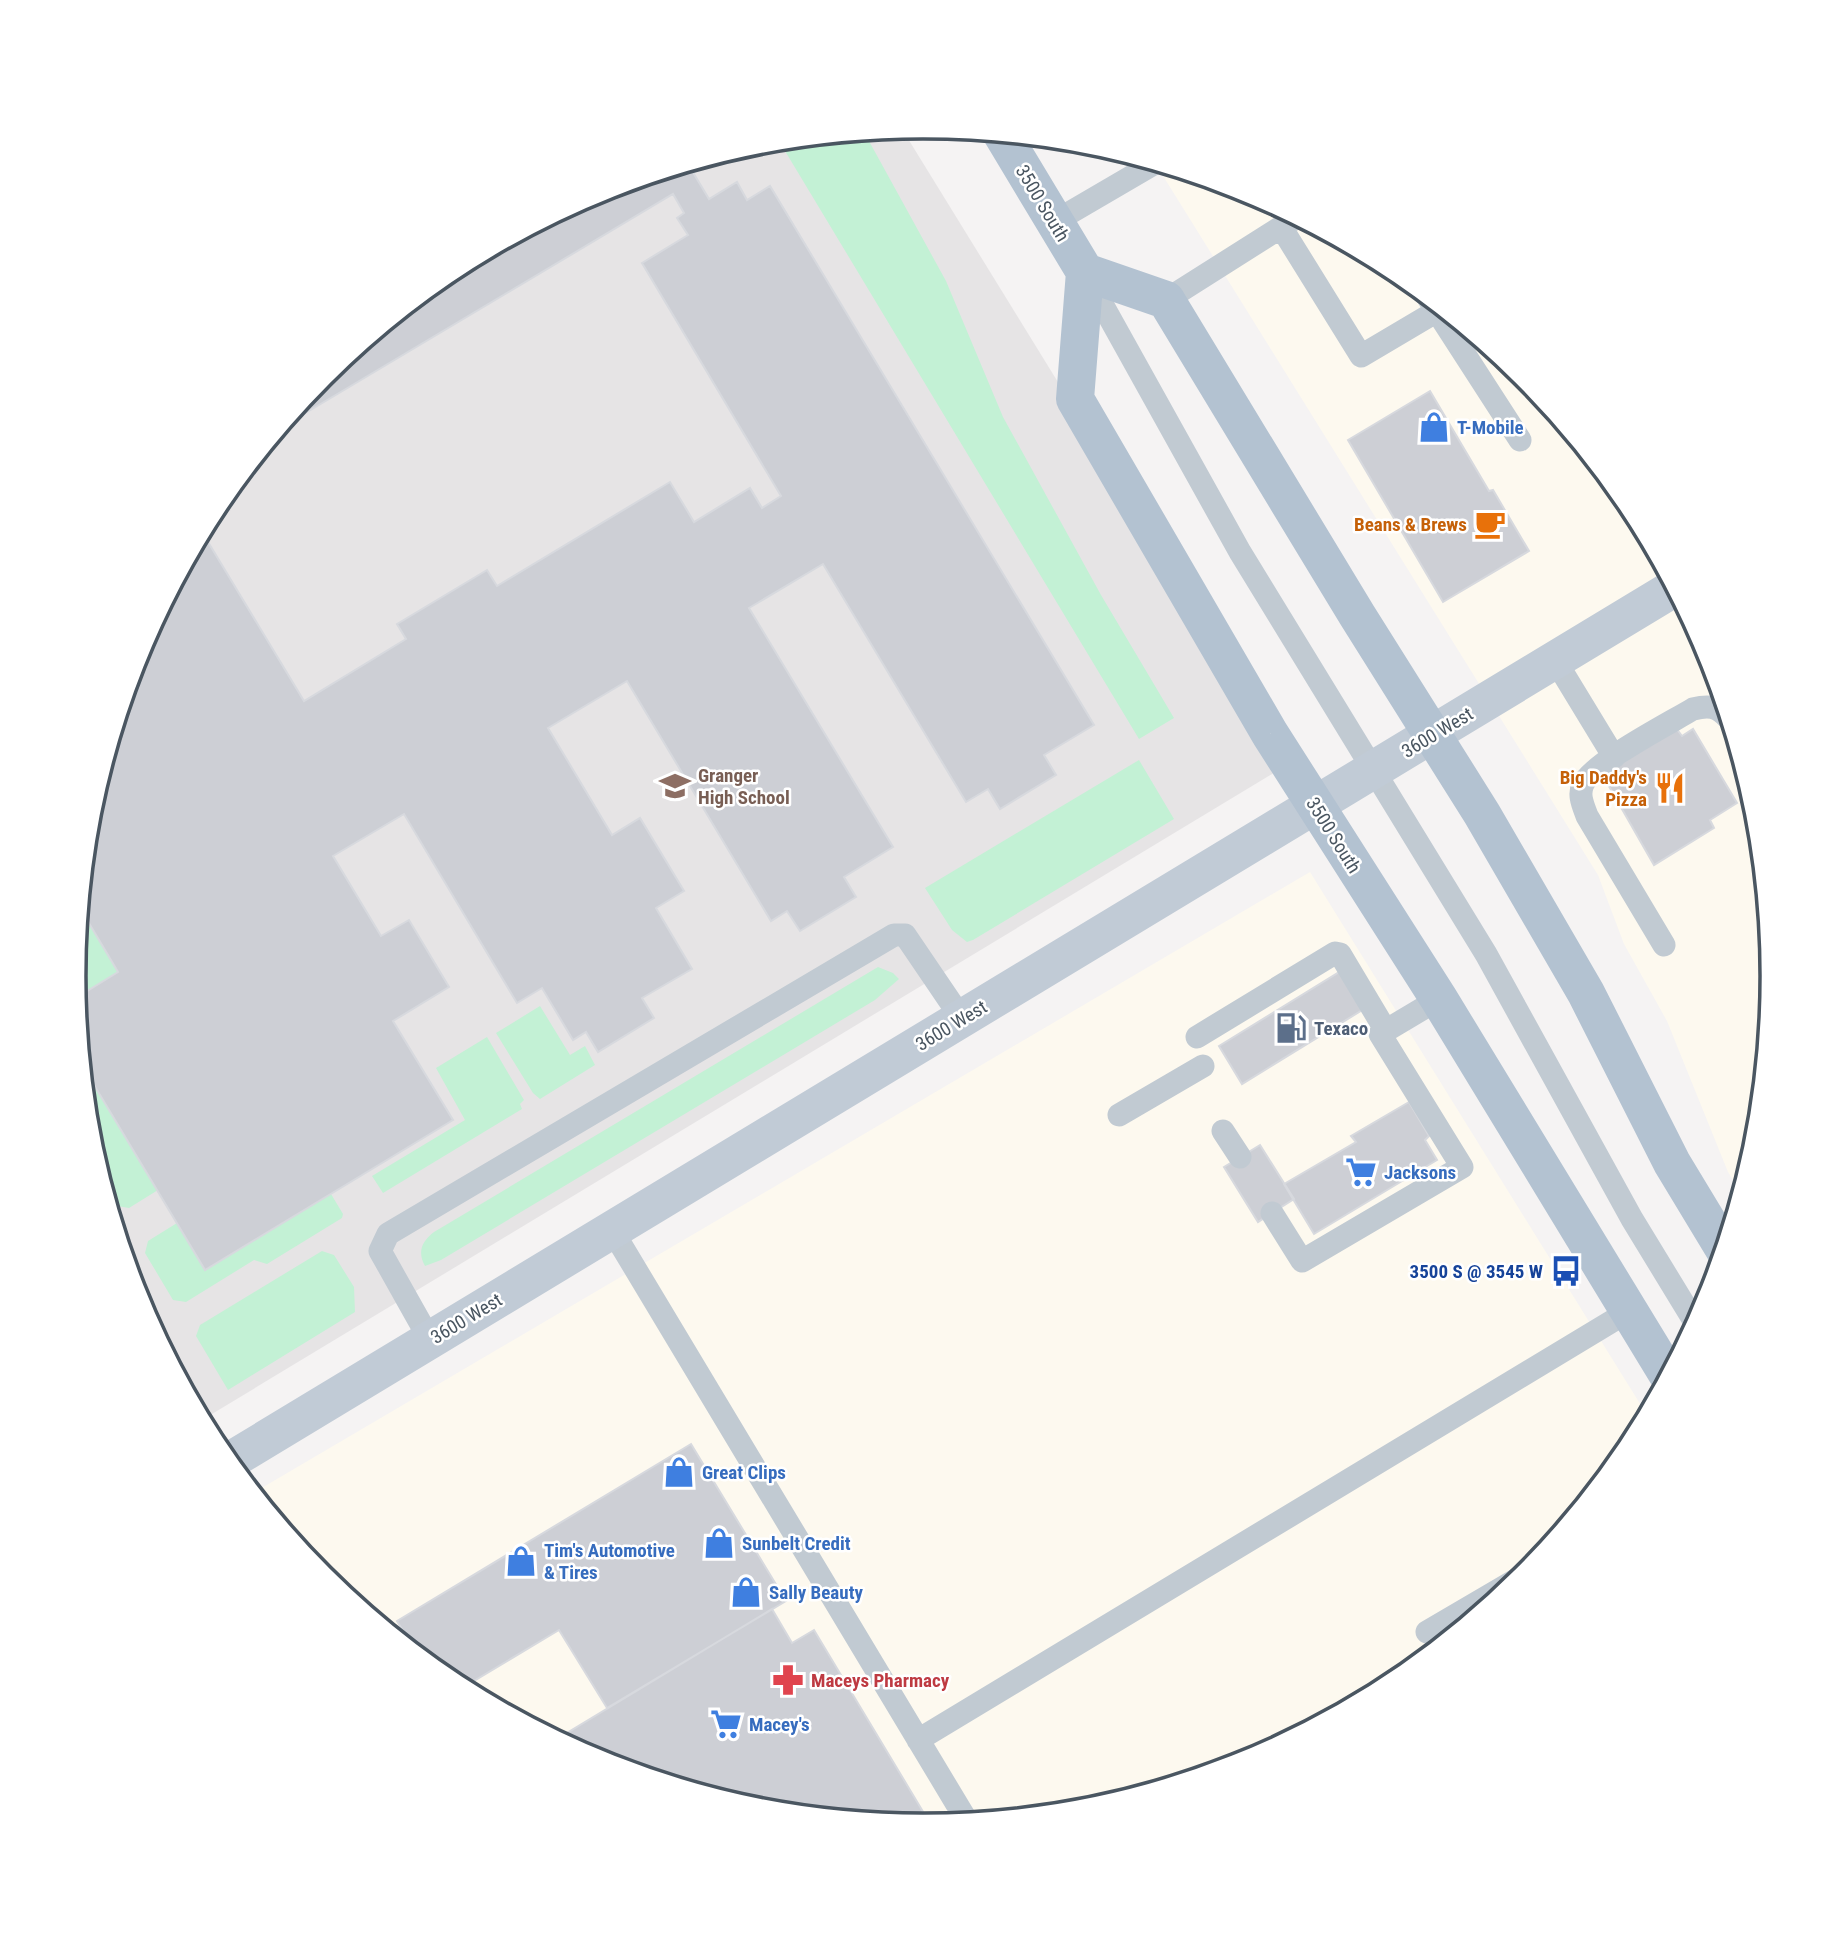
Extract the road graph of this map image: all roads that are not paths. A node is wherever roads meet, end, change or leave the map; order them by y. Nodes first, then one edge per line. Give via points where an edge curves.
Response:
1 (1008, 144) edge
2 (1145, 169) edge
3 (1054, 222) junction
4 (1288, 223) edge
5 (1290, 224) edge
6 (1085, 272) junction
7 (1166, 300) junction
8 (1427, 308) edge
9 (1442, 320) edge
10 (1520, 440) dead end
11 (1667, 592) edge
12 (1555, 660) junction
13 (1716, 708) edge
14 (1433, 735) junction
15 (1614, 757) junction
16 (1374, 771) junction
17 (1316, 806) junction
18 (1664, 945) dead end
19 (1439, 999) junction
20 (962, 1019) junction
21 (1383, 1033) junction
22 (1197, 1037) dead end
23 (1203, 1066) dead end
24 (1119, 1115) dead end
25 (1223, 1130) dead end
26 (1240, 1157) dead end
27 (1272, 1213) dead end
28 (612, 1230) junction
29 (1718, 1239) edge
30 (1629, 1311) junction
31 (1689, 1313) edge
32 (430, 1340) junction
33 (1663, 1367) edge
34 (238, 1456) edge
35 (1478, 1602) edge
36 (1427, 1632) dead end
37 (918, 1740) junction
38 (961, 1812) edge

1 - 3 main road, 3500 South
2 - 3 lane
3 - 6 main road, 3500 South
4 - 7 lane
5 - 8 lane via 1361,356
6 - 7 main road
6 - 16 lane via 1240,552
6 - 17 main road, 3500 South via 1075,399
7 - 14 main road
9 - 10 lane
11 - 12 street, 3600 West
12 - 14 street, 3600 West
12 - 15 lane
13 - 15 lane via 1693,709
14 - 16 street, 3600 West
14 - 29 main road via 1586,993 1672,1163
15 - 18 lane via 1587,778 1581,800
16 - 17 street, 3600 West
16 - 31 lane via 1486,954 1632,1219
17 - 19 main road, 3500 South
17 - 20 street, 3600 West
19 - 21 lane
19 - 30 main road, 3500 South
20 - 28 street, 3600 West
20 - 32 lane via 905,935 894,935 388,1234 380,1251
21 - 22 lane via 1348,965 1335,953
21 - 27 lane via 1462,1167 1303,1261
23 - 24 lane
25 - 26 lane
28 - 32 street, 3600 West
28 - 37 lane
30 - 33 main road, 3500 South
30 - 37 lane
32 - 34 street, 3600 West
35 - 36 lane
37 - 38 lane

